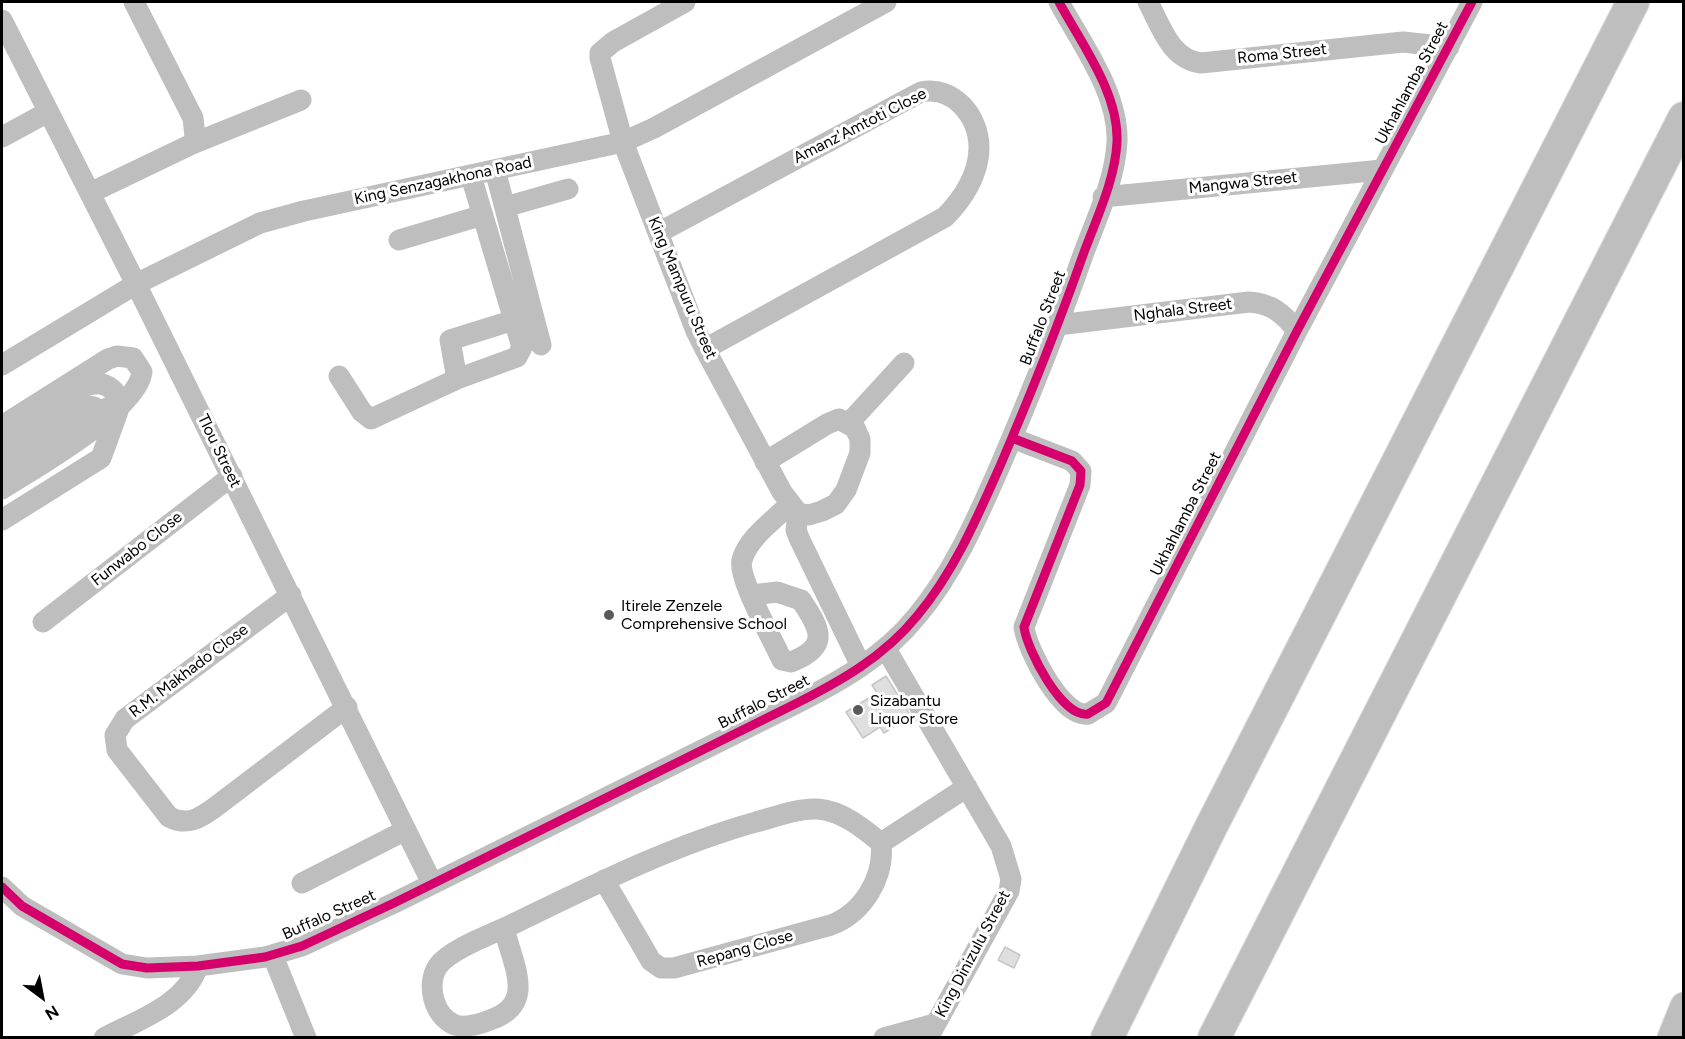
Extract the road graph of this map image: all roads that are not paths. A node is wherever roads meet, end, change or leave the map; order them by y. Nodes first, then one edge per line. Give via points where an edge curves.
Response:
1 (134, 2) edge
2 (886, 2) edge
3 (1148, 2) edge
4 (1472, 2) edge
5 (1633, 2) edge
6 (674, 4) edge
7 (1065, 4) edge
8 (2, 20) edge
9 (1449, 47) junction
10 (301, 100) dead end
11 (48, 112) junction
12 (1683, 118) edge
13 (2, 137) edge
14 (622, 142) junction
15 (192, 144) junction
16 (495, 170) junction
17 (1382, 170) junction
18 (471, 176) junction
19 (568, 189) dead end
20 (90, 193) junction
21 (1103, 197) junction
22 (505, 207) junction
23 (483, 215) junction
24 (658, 233) junction
25 (399, 240) dead end
26 (136, 284) junction
27 (514, 320) junction
28 (1058, 325) junction
29 (1297, 331) junction
30 (541, 345) dead end
31 (705, 349) junction
32 (904, 363) dead end
33 (2, 365) edge
34 (339, 376) dead end
35 (457, 379) junction
36 (121, 403) junction
37 (94, 407) junction
38 (849, 423) junction
39 (2, 426) edge
40 (2, 438) edge
41 (1012, 438) junction
42 (2, 448) edge
43 (2, 456) edge
44 (765, 462) junction
45 (2, 467) edge
46 (232, 476) junction
47 (2, 478) edge
48 (2, 489) edge
49 (2, 499) edge
50 (794, 509) junction
51 (2, 510) edge
52 (2, 520) edge
53 (291, 595) junction
54 (752, 595) dead end
55 (43, 622) dead end
56 (886, 649) junction
57 (861, 666) junction
58 (347, 707) junction
59 (967, 787) junction
60 (406, 830) junction
61 (881, 843) junction
62 (604, 880) junction
63 (302, 883) dead end
64 (432, 883) junction
65 (2, 887) edge
66 (504, 928) junction
67 (273, 956) junction
68 (198, 966) junction
69 (1683, 1006) edge
70 (932, 1031) edge
71 (104, 1038) edge
72 (306, 1038) edge
73 (884, 1038) edge
74 (1107, 1038) edge
75 (1214, 1038) edge
76 (1671, 1038) edge

1 - 15 street via 193,118
2 - 14 street, King Senzagakhona Road
3 - 9 street, Roma Street via 1174,50 1201,63 1403,42
4 - 9 street, Ukhahlamba Street
5 - 74 highway
6 - 14 street, King Mampuru Street via 600,53
7 - 21 street, Buffalo Street via 1114,118 1115,158
8 - 11 street, Tlou Street
9 - 17 street, Ukhahlamba Street
10 - 15 street
11 - 13 street
11 - 20 street, Tlou Street
12 - 75 highway
14 - 16 street, King Senzagakhona Road
14 - 24 street, King Mampuru Street
15 - 20 street
16 - 18 street, King Senzagakhona Road
16 - 22 street
17 - 21 street, Mangwa Street
17 - 29 street, Ukhahlamba Street
18 - 23 street
18 - 26 street, King Senzagakhona Road via 273,218
19 - 22 street
20 - 26 street, Tlou Street
21 - 28 street, Buffalo Street
22 - 30 street
23 - 25 street
23 - 27 street
24 - 31 street, King Mampuru Street
24 - 31 street, Amanz'Amtoti Close via 921,92 933,89 952,96 972,121 980,148 976,168 963,196 945,217
26 - 33 street, King Senzagakhona Road
26 - 46 street, Tlou Street
27 - 35 street via 522,347 517,357
27 - 35 street via 450,340
28 - 29 street, Nghala Street via 1249,302 1274,308
28 - 41 street, Buffalo Street
29 - 41 street, Ukhahlamba Street via 1112,691 1101,708 1088,714 1074,712 1064,704 1029,648 1024,627 1080,485 1081,471 1072,461
31 - 44 street, King Mampuru Street
32 - 38 street
34 - 35 street via 362,412 371,418
36 - 37 street
36 - 39 street via 141,379 139,365 126,356 108,359
36 - 40 street via 109,385 92,383
36 - 45 street via 81,418
36 - 47 street
36 - 48 street via 89,434
36 - 49 street via 93,442
36 - 51 street via 96,450
36 - 52 street via 101,458
37 - 42 street via 72,404
37 - 43 street via 75,410
38 - 44 street via 839,419 827,424
38 - 50 street via 860,440 860,453 846,490 836,504 822,511 809,515
41 - 56 street, Buffalo Street via 952,566 918,616
44 - 50 street, King Mampuru Street
46 - 53 street, Tlou Street
46 - 55 street, Funwabo Close
50 - 54 street via 748,546 741,572
50 - 57 street, King Mampuru Street via 796,530
53 - 58 street, Tlou Street
53 - 58 street, R.M. Makhado Close via 125,719 115,735 117,750 170,817 192,821
56 - 57 street, Buffalo Street
56 - 59 street, King Dinizulu Street
57 - 64 street, Buffalo Street via 809,697
58 - 60 street, Tlou Street
59 - 61 street
59 - 70 street, King Dinizulu Street via 1001,846 1011,879 1000,909
60 - 63 street
60 - 64 street, Tlou Street
61 - 62 street via 841,816 806,809 738,827
61 - 62 street, Repang Close via 878,874 859,908 850,916 831,925 674,968 661,968 651,962
62 - 66 street
64 - 67 street, Buffalo Street via 302,946
65 - 68 street, Buffalo Street via 22,906 122,964 147,968
66 - 66 street via 439,965 432,978 439,1012 455,1025 487,1022 515,1006 519,989
67 - 68 street, Buffalo Street
67 - 72 street
68 - 71 street via 181,995
69 - 76 main road
70 - 73 street

